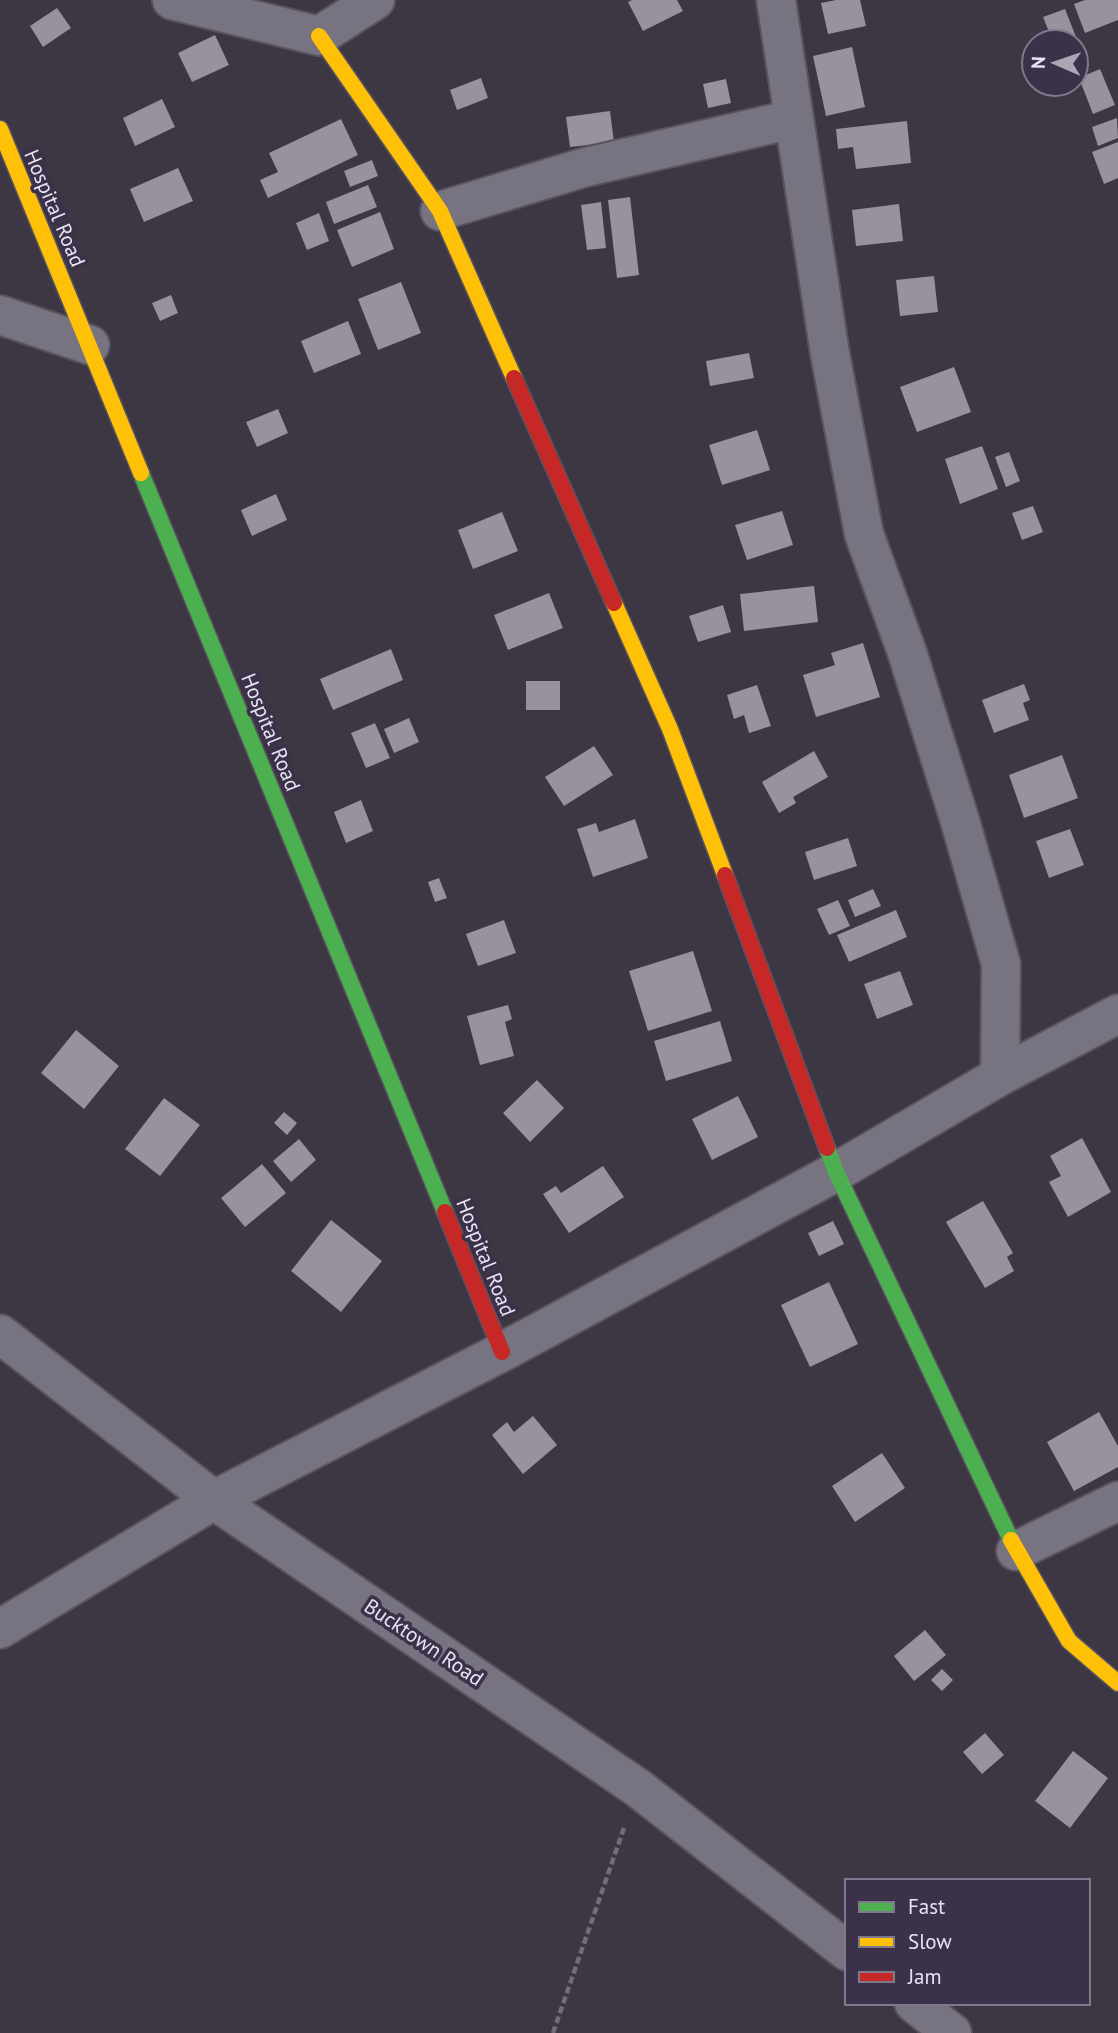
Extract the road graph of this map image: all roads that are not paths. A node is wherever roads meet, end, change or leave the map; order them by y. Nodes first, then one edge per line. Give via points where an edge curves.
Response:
1 (173, 0) edge
2 (374, 0) edge
3 (776, 0) edge
4 (319, 36) junction
5 (793, 119) junction
6 (4, 154) edge
7 (440, 211) junction
8 (0, 315) edge
9 (90, 345) junction
10 (1118, 1014) edge
11 (1000, 1076) junction
12 (836, 1172) junction
13 (0, 1334) edge
14 (502, 1352) junction
15 (214, 1500) junction
16 (1118, 1500) edge
17 (1016, 1551) junction
18 (0, 1629) edge
19 (1118, 1683) edge
20 (845, 1949) edge
21 (916, 2005) edge
22 (951, 2033) edge

1 - 4 street
2 - 4 street
3 - 5 street
4 - 7 street
5 - 7 street via 586,167
5 - 11 street via 864,534 907,652 1001,964
6 - 9 street, Hospital Road
7 - 12 street via 670,729
8 - 9 street
9 - 14 street, Hospital Road
10 - 11 street
11 - 12 street
12 - 14 street
12 - 17 street
13 - 15 street, Bucktown Road
14 - 15 street
15 - 18 street
15 - 20 street, Bucktown Road via 638,1788
16 - 17 street
17 - 19 street via 1069,1641
21 - 22 street

